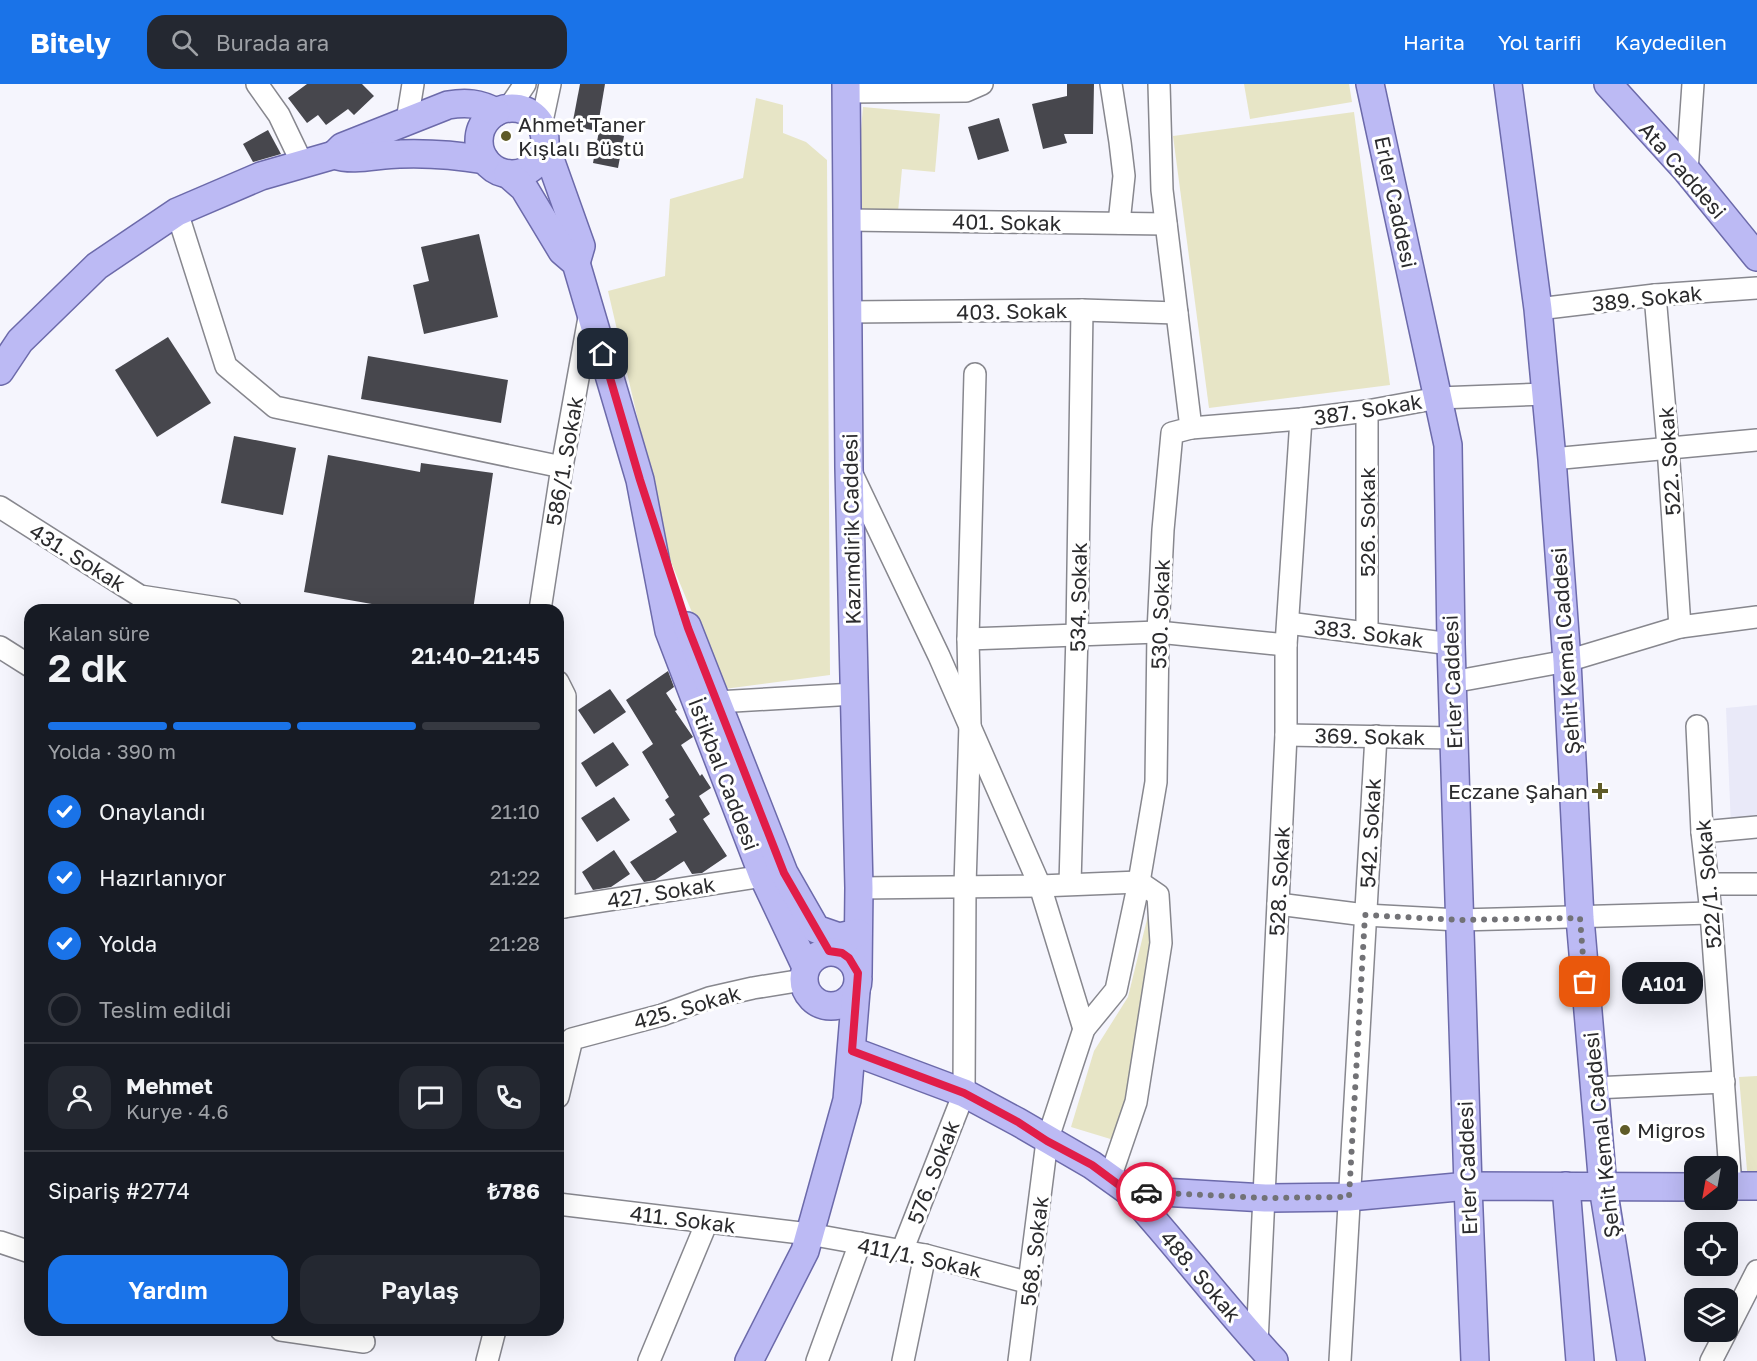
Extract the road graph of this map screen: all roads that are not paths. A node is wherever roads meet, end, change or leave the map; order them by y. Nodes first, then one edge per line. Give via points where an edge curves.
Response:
1 (257, 84) edge
2 (413, 84) edge
3 (525, 84) edge
4 (550, 84) edge
5 (982, 84) edge
6 (1111, 84) edge
7 (1159, 84) edge
8 (1370, 84) edge
9 (1508, 84) edge
10 (1608, 84) edge
11 (1693, 84) edge
12 (846, 88) edge
13 (502, 110) junction
14 (407, 121) junction
15 (543, 135) junction
16 (334, 155) junction
17 (485, 160) junction
18 (303, 163) junction
19 (1687, 171) junction
20 (508, 174) junction
21 (177, 212) junction
22 (848, 220) junction
23 (1119, 223) junction
24 (1166, 224) junction
25 (1757, 257) edge
26 (576, 263) junction
27 (1757, 288) edge
28 (1655, 295) junction
29 (1538, 309) junction
30 (1082, 310) junction
31 (590, 312) junction
32 (848, 312) junction
33 (1177, 313) junction
34 (0, 371) edge
35 (975, 374) dead end
36 (1546, 394) junction
37 (1438, 398) junction
38 (1367, 411) junction
39 (1301, 419) junction
40 (1191, 428) junction
41 (1757, 440) edge
42 (1668, 447) junction
43 (1552, 459) junction
44 (562, 467) junction
45 (849, 468) junction
46 (640, 480) junction
47 (0, 507) edge
48 (192, 604) edge
49 (541, 604) edge
50 (1757, 617) edge
51 (1288, 623) junction
52 (1680, 627) junction
53 (1158, 632) junction
54 (1367, 633) junction
55 (1077, 634) junction
56 (968, 639) junction
57 (1450, 644) junction
58 (1286, 645) junction
59 (0, 647) edge
60 (1567, 661) junction
61 (24, 662) edge
62 (1452, 682) junction
63 (564, 694) edge
64 (854, 694) junction
65 (717, 702) junction
66 (970, 724) junction
67 (1697, 726) dead end
68 (1286, 735) junction
69 (1376, 736) junction
70 (1454, 738) junction
71 (564, 749) edge
72 (1757, 827) edge
73 (1702, 832) junction
74 (764, 876) junction
75 (1139, 882) junction
76 (1070, 884) junction
77 (1708, 884) junction
78 (1757, 884) edge
79 (965, 886) junction
80 (1040, 886) junction
81 (859, 888) junction
82 (1278, 904) junction
83 (564, 907) edge
84 (1711, 913) junction
85 (1365, 915) junction
86 (1580, 918) junction
87 (1459, 920) junction
88 (858, 933) junction
89 (822, 940) junction
90 (857, 982) junction
91 (809, 983) junction
92 (1084, 1029) junction
93 (852, 1051) junction
94 (564, 1064) edge
95 (1724, 1082) junction
96 (1594, 1088) junction
97 (964, 1093) junction
98 (1047, 1141) junction
99 (1119, 1184) junction
100 (1468, 1186) junction
101 (1566, 1186) junction
102 (1739, 1186) edge
103 (1603, 1187) junction
104 (1684, 1187) edge
105 (1349, 1197) junction
106 (1265, 1198) junction
107 (564, 1205) edge
108 (706, 1222) junction
109 (809, 1234) junction
110 (0, 1242) edge
111 (860, 1243) junction
112 (24, 1250) edge
113 (902, 1251) junction
114 (925, 1255) junction
115 (1757, 1271) edge
116 (1030, 1283) junction
117 (1738, 1308) edge
118 (314, 1336) edge
119 (493, 1336) edge
120 (1721, 1342) edge
121 (363, 1345) edge
122 (1266, 1352) edge
123 (487, 1361) edge
124 (650, 1361) edge
125 (748, 1361) edge
126 (817, 1361) edge
127 (903, 1361) edge
128 (1019, 1361) edge
129 (1340, 1361) edge
130 (1475, 1361) edge
131 (1580, 1361) edge
132 (1631, 1361) edge
133 (1711, 1361) edge

1 - 18 street via 279,115
2 - 14 street
3 - 13 street
4 - 15 street
5 - 12 street via 966,91
6 - 23 street via 1124,176
7 - 24 street
8 - 37 main road, Erler Caddesi
9 - 29 main road, Şehit Kemal Caddesi
10 - 19 main road, Ata Caddesi
11 - 19 street
12 - 22 main road, Kazımdirik Caddesi
13 - 14 main road via 465,102
13 - 15 main road via 525,111 534,117
13 - 17 main road via 486,121 481,130 480,150
14 - 16 main road via 342,147
15 - 20 main road via 540,158 532,167
15 - 26 main road, İstikbal Caddesi via 581,246
16 - 17 main road via 345,159 454,154
16 - 18 main road
17 - 20 main road
18 - 21 main road via 261,176
19 - 25 main road, Ata Caddesi
20 - 26 main road, İstikbal Caddesi via 524,188 562,251
21 - 34 main road via 97,266 20,341
21 - 44 street via 226,366 274,407
22 - 23 street, 401. Sokak
22 - 32 main road, Kazımdirik Caddesi
23 - 24 street, 401. Sokak
24 - 33 street
26 - 31 main road, İstikbal Caddesi
27 - 28 street, 389. Sokak
28 - 29 street, 389. Sokak
28 - 42 street, 522. Sokak
29 - 36 main road, Şehit Kemal Caddesi
30 - 32 street, 403. Sokak
30 - 33 street, 403. Sokak
30 - 55 street, 534. Sokak
31 - 44 street, 586/1. Sokak
31 - 46 main road, İstikbal Caddesi
32 - 45 main road, Kazımdirik Caddesi
33 - 40 street
35 - 56 street
36 - 37 street, 387. Sokak
36 - 43 main road, Şehit Kemal Caddesi
37 - 38 street, 387. Sokak
37 - 57 main road, Erler Caddesi via 1448,446
38 - 39 street, 387. Sokak
38 - 54 street, 526. Sokak
39 - 40 street, 387. Sokak
39 - 51 street, 528. Sokak
40 - 53 street, 530. Sokak via 1172,433
41 - 42 street
42 - 43 street
42 - 52 street, 522. Sokak
43 - 60 main road, Şehit Kemal Caddesi
44 - 49 street, 586/1. Sokak
45 - 64 main road, Kazımdirik Caddesi
45 - 66 street
46 - 65 main road via 688,628
46 - 74 main road, İstikbal Caddesi via 669,631
47 - 48 street, 431. Sokak via 140,596
50 - 52 street
51 - 54 street, 383. Sokak
51 - 58 street, 528. Sokak
52 - 60 street
53 - 55 street
53 - 58 street
53 - 75 street, 530. Sokak via 1156,782
54 - 57 street, 383. Sokak
55 - 56 street
55 - 76 street, 534. Sokak
56 - 66 street
57 - 62 main road, Erler Caddesi
58 - 68 street, 528. Sokak
59 - 61 street
60 - 62 street
60 - 86 main road, Şehit Kemal Caddesi
62 - 70 main road, Erler Caddesi
63 - 71 street
64 - 65 street
64 - 81 main road, Kazımdirik Caddesi
65 - 89 main road via 784,873
66 - 79 street
66 - 80 street
67 - 73 street, 522/1. Sokak
68 - 69 street, 369. Sokak
68 - 82 street, 528. Sokak
69 - 70 street, 369. Sokak
69 - 85 street, 542. Sokak
70 - 87 main road, Erler Caddesi
72 - 73 street
73 - 77 street, 522/1. Sokak
74 - 83 street, 427. Sokak
74 - 91 main road, İstikbal Caddesi
75 - 76 street
75 - 92 street, 530. Sokak via 1116,990
75 - 99 street via 1158,895 1161,943
76 - 80 street
77 - 78 street
77 - 84 street, 522/1. Sokak
79 - 80 street
79 - 81 street
79 - 97 street
80 - 92 street
81 - 88 main road, Kazımdirik Caddesi
82 - 85 street
82 - 106 street, 528. Sokak
84 - 86 street
84 - 95 street, 522/1. Sokak
85 - 87 street
85 - 105 street, 542. Sokak
86 - 87 street
86 - 96 main road, Şehit Kemal Caddesi
87 - 100 main road, Erler Caddesi
88 - 89 main road
88 - 90 main road, Kazımdirik Caddesi
89 - 90 main road via 849,958
89 - 91 main road
90 - 91 main road via 851,999 834,1007 825,1006
90 - 93 main road, Kazımdirik Caddesi
91 - 93 main road, İstikbal Caddesi
91 - 94 street, 425. Sokak via 753,988 709,998 572,1039
92 - 98 street, 530. Sokak
93 - 97 main road, 488. Sokak
93 - 109 main road, Kazımdirik Caddesi via 847,1100
95 - 96 street
95 - 102 street, 522/1. Sokak
96 - 103 main road, Şehit Kemal Caddesi
97 - 98 main road, 488. Sokak
97 - 113 street, 576. Sokak
98 - 99 main road, 488. Sokak
98 - 116 street, 568. Sokak
99 - 106 main road
99 - 122 main road, 488. Sokak via 1166,1232
100 - 101 main road
100 - 105 main road
100 - 130 main road, Erler Caddesi
101 - 103 main road
101 - 131 main road
103 - 104 main road
103 - 132 main road, Şehit Kemal Caddesi
105 - 106 main road
105 - 129 street, 542. Sokak
106 - 122 street, 528. Sokak
107 - 108 street, 411. Sokak
108 - 109 street, 411. Sokak
108 - 124 street
109 - 111 street, 411/1. Sokak
109 - 125 main road, Kazımdirik Caddesi via 805,1251
110 - 112 street
111 - 113 street, 411/1. Sokak
111 - 126 street
113 - 114 street, 411/1. Sokak
114 - 116 street, 411/1. Sokak
114 - 127 street, 576. Sokak
115 - 117 street
116 - 128 street, 568. Sokak
118 - 121 street
119 - 123 street
120 - 133 street

